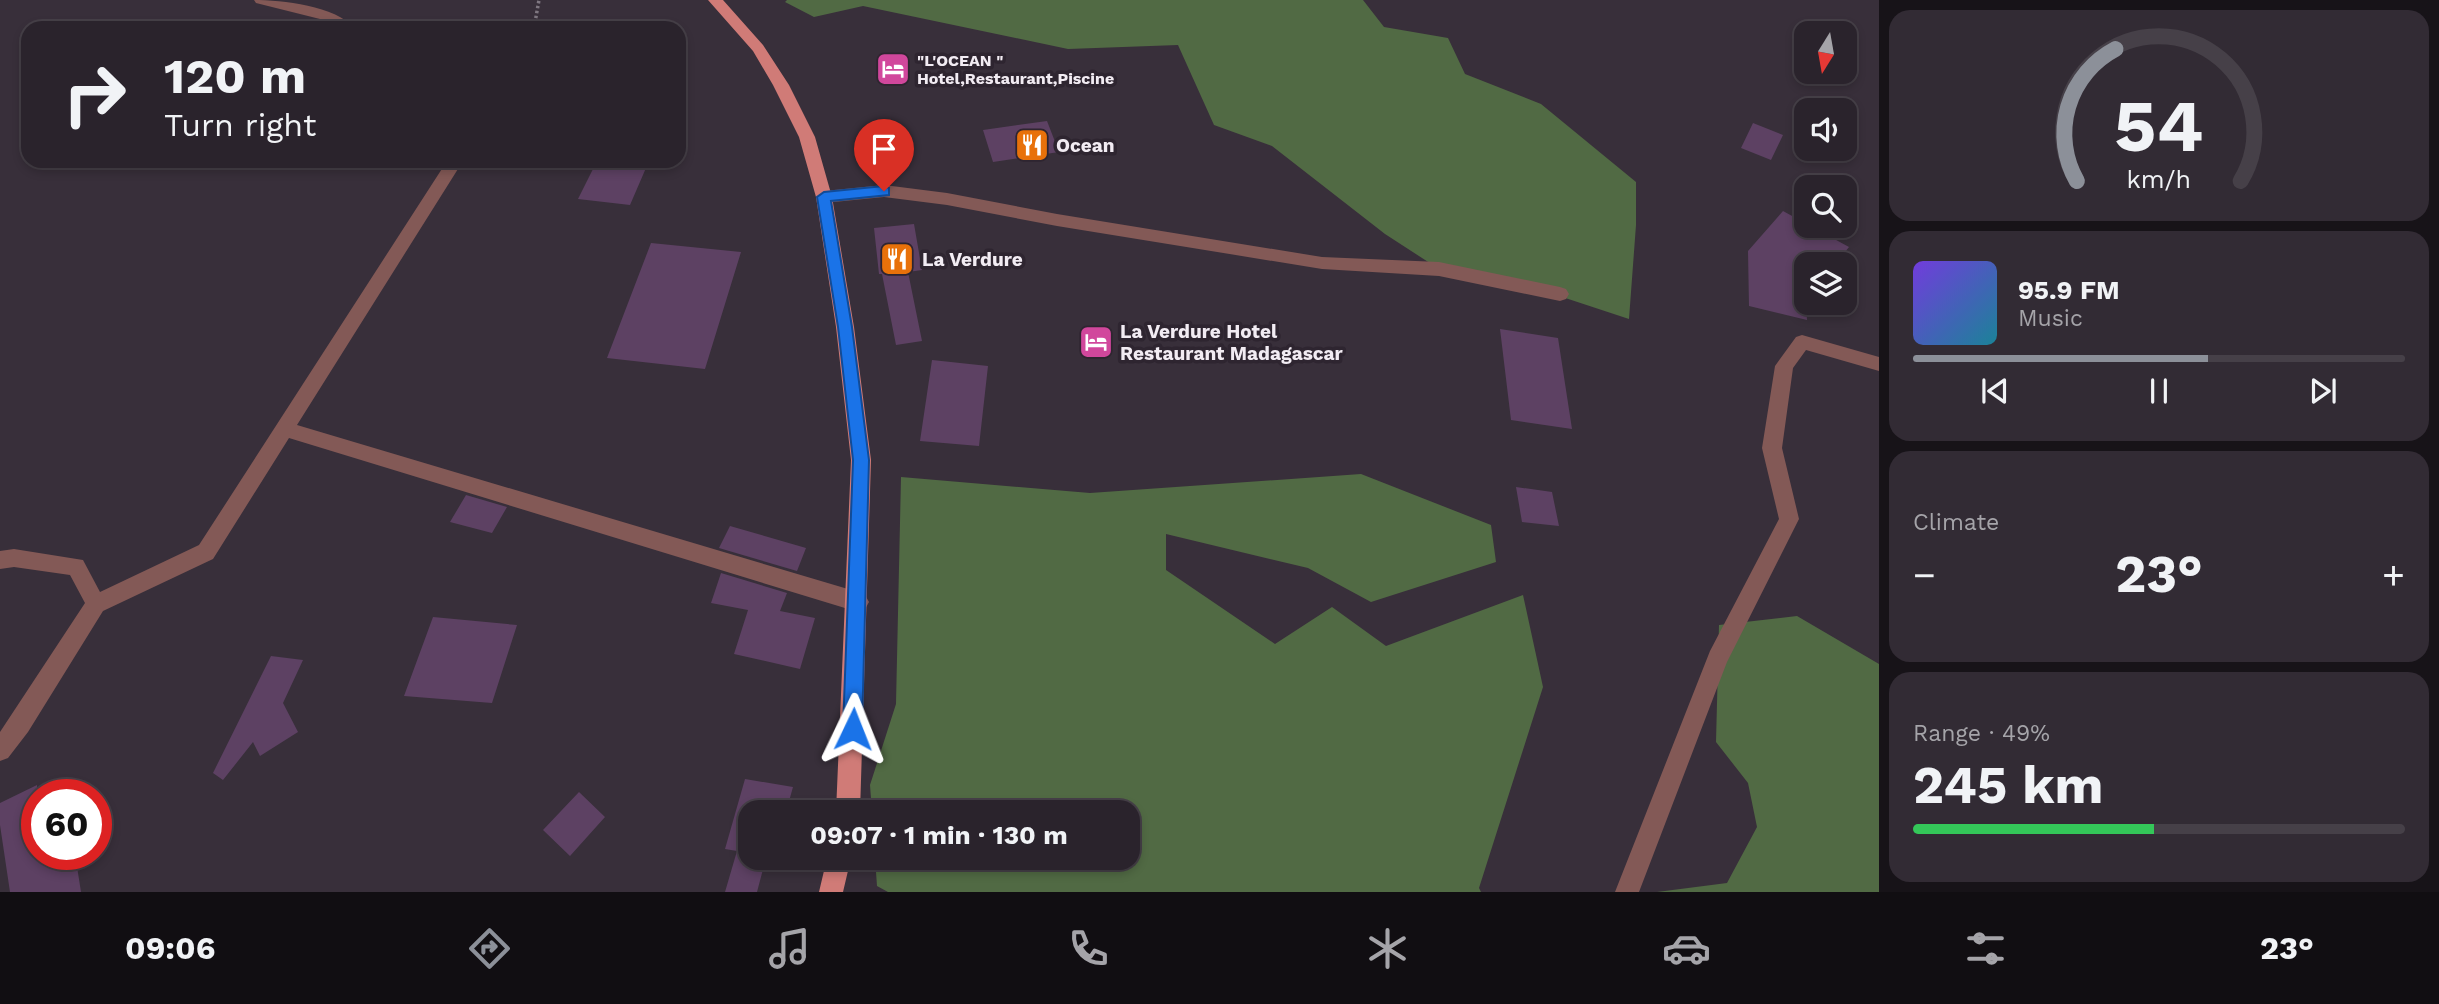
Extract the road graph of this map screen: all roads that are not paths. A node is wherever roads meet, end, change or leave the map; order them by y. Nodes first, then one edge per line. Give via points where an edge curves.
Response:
1 (261, 0) edge
2 (715, 0) edge
3 (337, 21) edge
4 (451, 168) edge
5 (824, 197) junction
6 (1560, 294) dead end
7 (1879, 364) edge
8 (285, 429) junction
9 (0, 560) edge
10 (858, 601) junction
11 (96, 604) junction
12 (0, 750) edge
13 (849, 800) edge
14 (836, 870) edge
15 (831, 892) edge
16 (1627, 892) edge

1 - 3 street
2 - 5 main road via 758,48 781,85 807,138
4 - 8 street
5 - 6 street via 884,191 947,199 1309,261 1440,269
5 - 10 main road via 861,460
7 - 16 street via 1802,341 1784,366 1772,447 1788,519 1718,658
8 - 10 street
8 - 11 street via 206,552
9 - 11 street via 76,567
10 - 13 main road
11 - 12 street
14 - 15 main road

